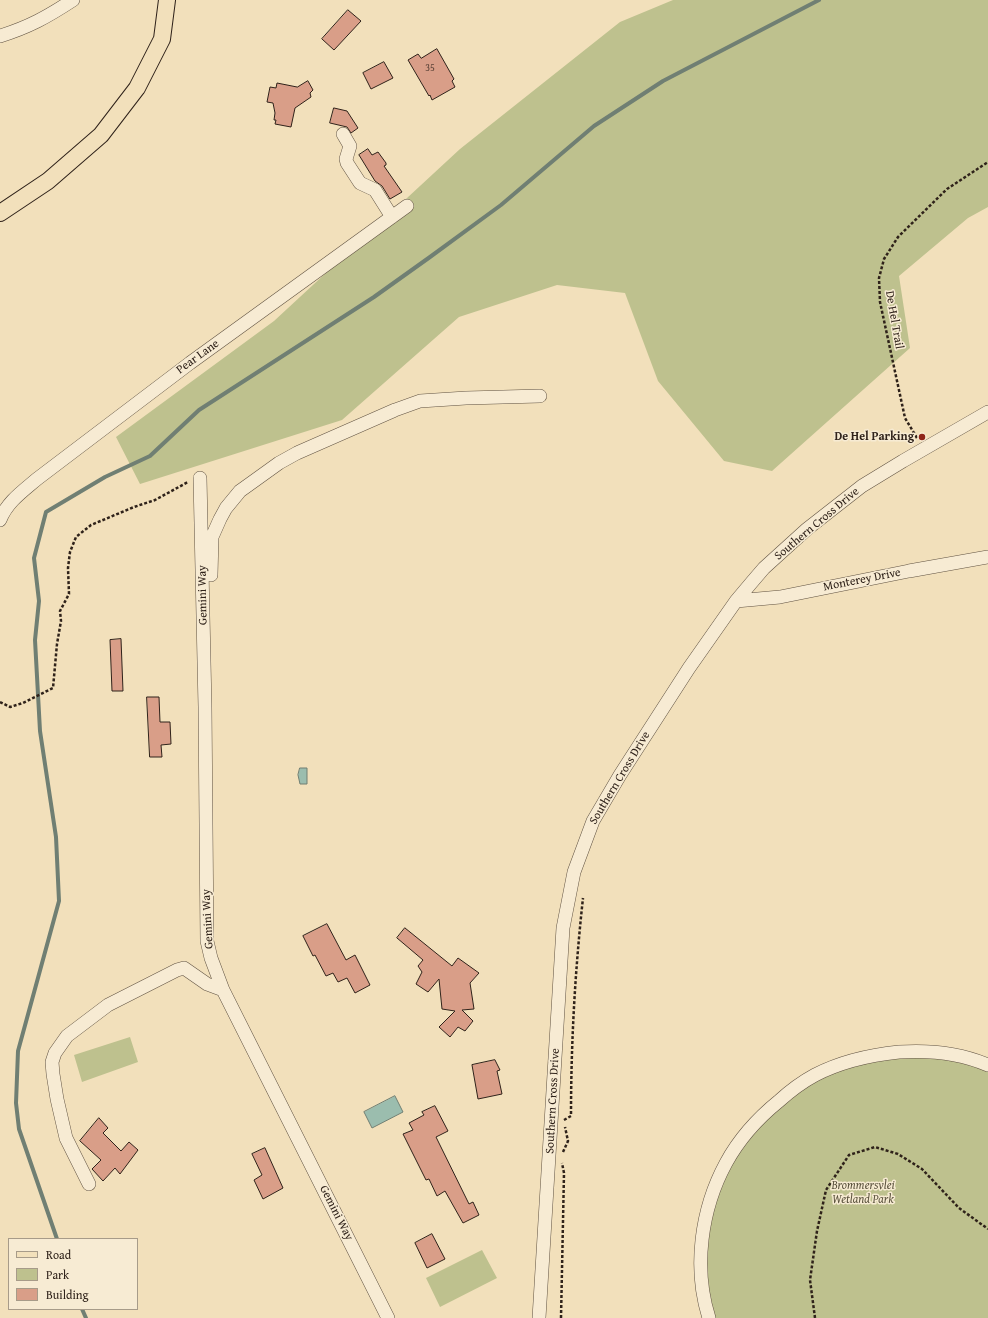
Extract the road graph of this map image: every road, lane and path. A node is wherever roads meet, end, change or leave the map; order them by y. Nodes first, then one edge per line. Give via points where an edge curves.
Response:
1 (73, 0) edge
2 (167, 0) edge
3 (0, 36) edge
4 (343, 134) dead end
5 (988, 162) edge
6 (407, 206) dead end
7 (0, 213) edge
8 (392, 217) junction
9 (540, 396) dead end
10 (988, 412) edge
11 (923, 449) junction
12 (200, 481) joint
13 (2, 512) edge
14 (988, 557) edge
15 (736, 601) junction
16 (0, 702) edge
17 (205, 707) junction
18 (584, 896) dead end
19 (223, 990) junction
20 (988, 1065) edge
21 (561, 1156) dead end
22 (562, 1161) dead end
23 (89, 1184) dead end
24 (988, 1229) edge
25 (388, 1318) edge
26 (539, 1318) edge
27 (561, 1318) edge
28 (709, 1318) edge
29 (815, 1318) edge

1 - 3 street via 23,29
2 - 7 main road via 162,39 138,88 101,135 48,181
4 - 8 street via 350,146 347,163 360,183 374,189
5 - 11 path, De Hel Trail via 947,189 898,237 884,259 879,278 880,302 905,418
6 - 8 street, Pear Lane
8 - 13 street, Pear Lane via 190,363 37,479
9 - 17 street via 420,401 297,453 240,491 220,519 211,543 210,692 209,702
10 - 11 street, Southern Cross Drive
11 - 15 street, Southern Cross Drive via 862,486 806,529 764,568
12 - 16 path via 190,481 155,500 91,525 76,537 70,552 68,568 69,594 60,612 53,688 10,707
12 - 17 street, Gemini Way
14 - 15 street, Monterey Drive via 780,596
15 - 26 street, Southern Cross Drive via 616,781 593,820 574,872 563,928
17 - 19 street, Gemini Way via 207,940
18 - 21 path via 577,952 571,1116 563,1120 568,1141
19 - 23 street via 207,984 184,968 177,970 108,1005 67,1036 55,1053 52,1062 56,1099 66,1138
19 - 25 street, Gemini Way
20 - 28 street via 936,1051 896,1052 859,1058 815,1075 770,1108 752,1126 726,1162 708,1206 701,1259 702,1285
22 - 27 path via 564,1173
24 - 29 path via 960,1208 922,1169 898,1154 876,1147 849,1155 826,1190 817,1231 810,1280

